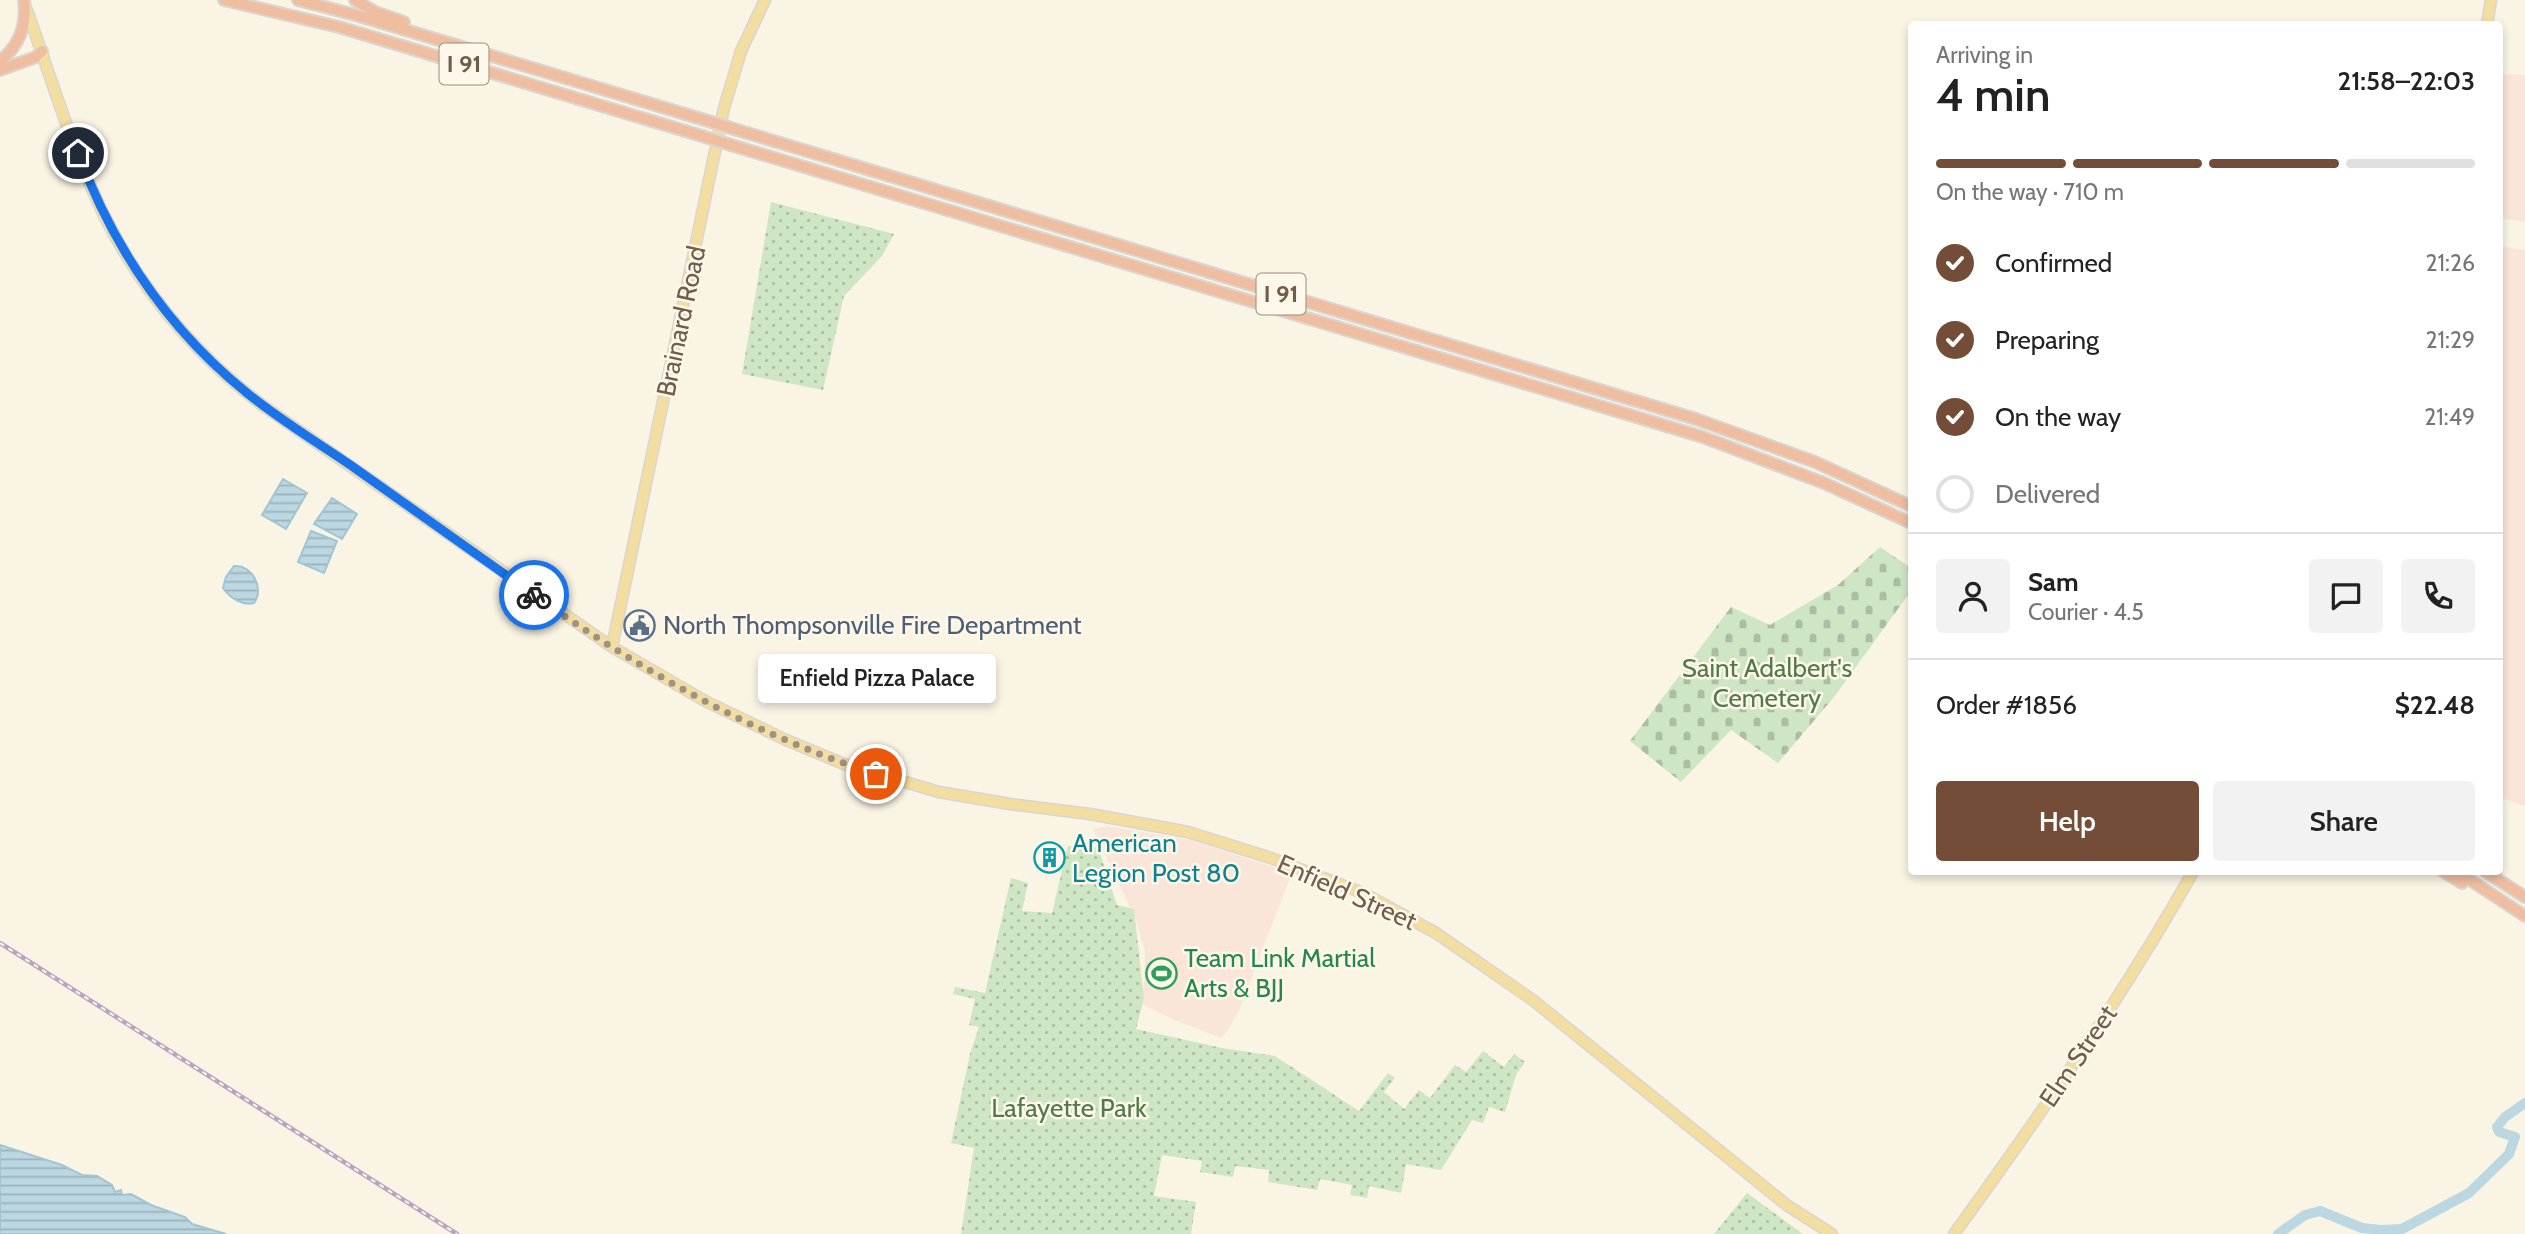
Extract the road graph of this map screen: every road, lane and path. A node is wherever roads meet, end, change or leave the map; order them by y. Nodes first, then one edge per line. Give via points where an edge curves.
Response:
1 (224, 0) edge
2 (298, 0) edge
3 (355, 0) edge
4 (765, 0) edge
5 (2491, 0) edge
6 (24, 1) edge
7 (2488, 21) edge
8 (427, 37) junction
9 (42, 51) junction
10 (0, 62) edge
11 (0, 71) edge
12 (1908, 505) edge
13 (1908, 522) edge
14 (612, 647) junction
15 (2191, 875) edge
16 (2449, 875) edge
17 (2462, 875) edge
18 (2491, 875) edge
19 (2512, 888) junction
20 (2525, 892) edge
21 (2491, 894) junction
22 (2525, 897) edge
23 (2525, 916) edge
24 (1832, 1234) edge
25 (1954, 1234) edge

1 - 13 highway, I 91, bridge via 330,24 1703,437 1824,483
2 - 8 highway, I 91
3 - 8 highway
4 - 14 main road, Brainard Road via 741,51 724,108
5 - 7 main road
6 - 9 main road, Enfield Street
6 - 10 highway via 19,40
8 - 12 highway, I 91, bridge via 1696,419 1815,462
9 - 10 highway
9 - 11 highway
9 - 14 main road, Enfield Street via 83,167 114,233 145,284 195,345 262,405
14 - 24 main road, Enfield Street via 713,705 865,771 939,792 1178,829 1363,893 1436,933 1511,984 1788,1206
15 - 25 main road, Elm Street via 2106,1015
16 - 21 highway
17 - 21 highway
18 - 19 highway
19 - 20 highway
19 - 22 highway
21 - 23 highway

